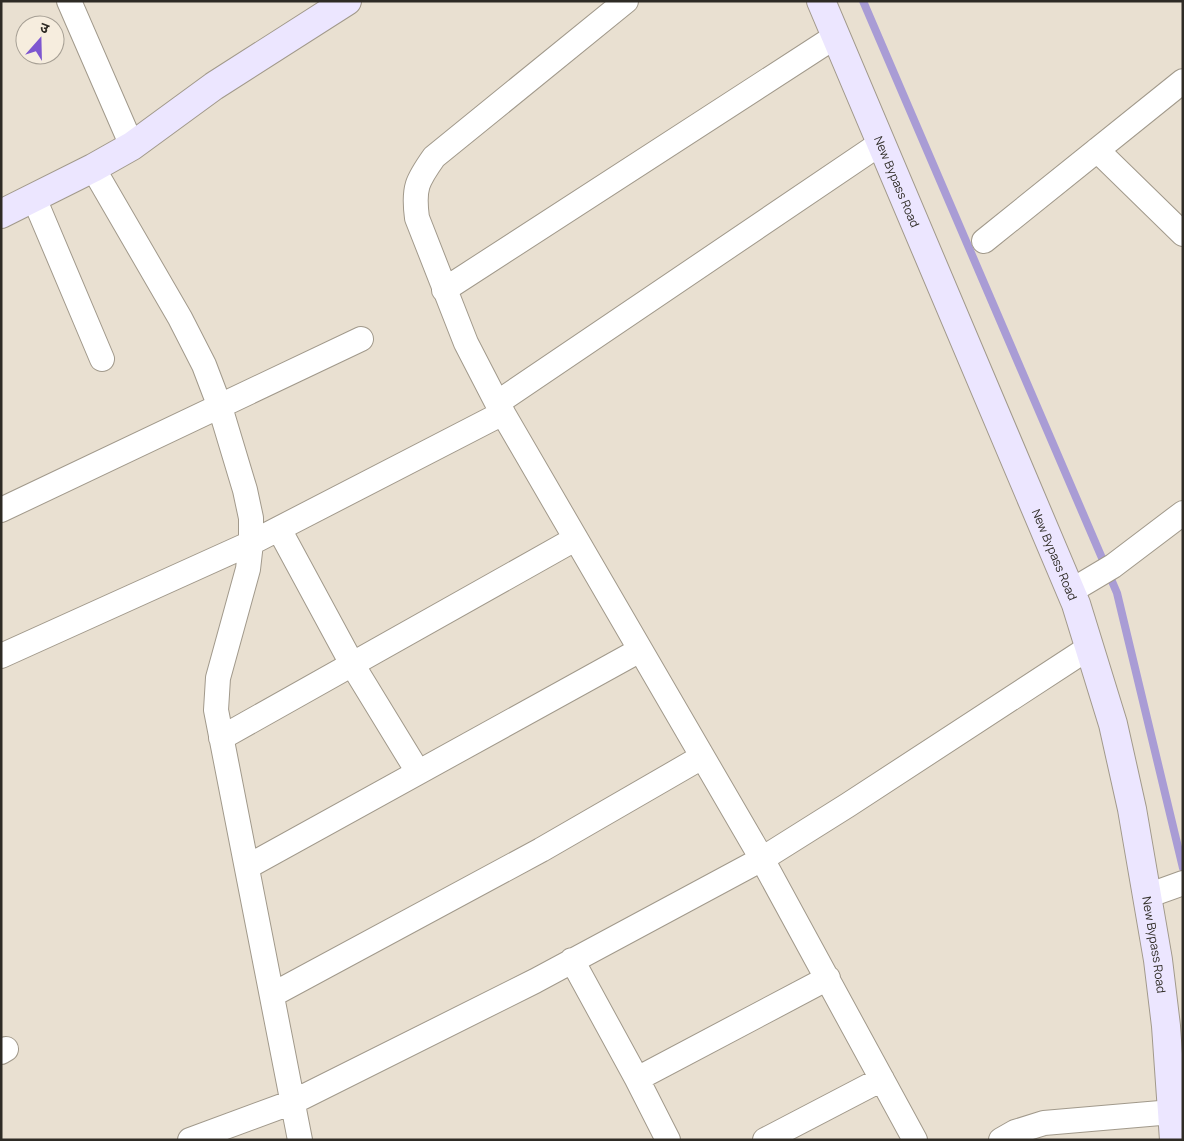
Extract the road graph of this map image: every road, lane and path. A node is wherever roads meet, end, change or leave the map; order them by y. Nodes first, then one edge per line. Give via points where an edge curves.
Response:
1 (69, 1) edge
2 (347, 1) edge
3 (626, 1) edge
4 (821, 1) edge
5 (836, 36) junction
6 (1183, 81) edge
7 (881, 143) junction
8 (132, 146) junction
9 (1097, 150) junction
10 (93, 168) junction
11 (34, 198) junction
12 (1, 214) edge
13 (1183, 234) edge
14 (984, 241) dead end
15 (444, 290) junction
16 (361, 339) dead end
17 (102, 359) dead end
18 (220, 408) junction
19 (500, 408) junction
20 (1, 510) edge
21 (1183, 513) edge
22 (279, 529) junction
23 (575, 539) junction
24 (251, 544) junction
25 (1080, 586) junction
26 (1090, 647) junction
27 (640, 650) junction
28 (1, 656) edge
29 (352, 664) junction
30 (221, 738) junction
31 (702, 757) junction
32 (418, 772) junction
33 (762, 859) junction
34 (247, 867) junction
35 (1164, 889) edge
36 (572, 960) junction
37 (828, 978) junction
38 (272, 995) junction
39 (1175, 1047) edge
40 (637, 1079) junction
41 (882, 1079) junction
42 (293, 1102) junction
43 (1172, 1112) junction
44 (190, 1140) edge
45 (300, 1140) edge
46 (668, 1140) edge
47 (765, 1140) edge
48 (915, 1140) edge
49 (1001, 1140) edge
50 (1174, 1140) edge

1 - 8 street
2 - 8 main road via 214,86
3 - 15 street via 434,157 422,173 416,188 417,218
4 - 5 main road, New Bypass Road
5 - 7 main road, New Bypass Road
5 - 15 street
6 - 9 street
7 - 19 street
7 - 25 main road, New Bypass Road
8 - 10 main road
9 - 13 street
9 - 14 street
10 - 11 main road
10 - 18 street via 180,318 204,365
11 - 12 main road
11 - 17 street
15 - 19 street via 466,343
16 - 18 street
18 - 20 street
18 - 24 street via 245,490 251,518
19 - 22 street
19 - 23 street
21 - 25 street via 1113,566
22 - 24 street
22 - 29 street
23 - 27 street
23 - 29 street
24 - 28 street
24 - 30 street via 248,569 218,678 216,710
25 - 26 main road, New Bypass Road
26 - 33 street
26 - 35 main road, New Bypass Road via 1128,790
27 - 31 street
27 - 32 street
29 - 30 street
29 - 32 street
30 - 34 street
31 - 33 street
31 - 38 street via 541,850
32 - 34 street
33 - 36 street
33 - 37 street
34 - 38 street
35 - 39 main road, New Bypass Road via 1158,960
36 - 40 street
36 - 42 street
37 - 40 street
37 - 41 street
38 - 42 street
39 - 43 main road, New Bypass Road
40 - 46 street
41 - 47 street
41 - 48 street
42 - 44 street
42 - 45 street
43 - 49 street via 1044,1123 1022,1129
43 - 50 main road, New Bypass Road

